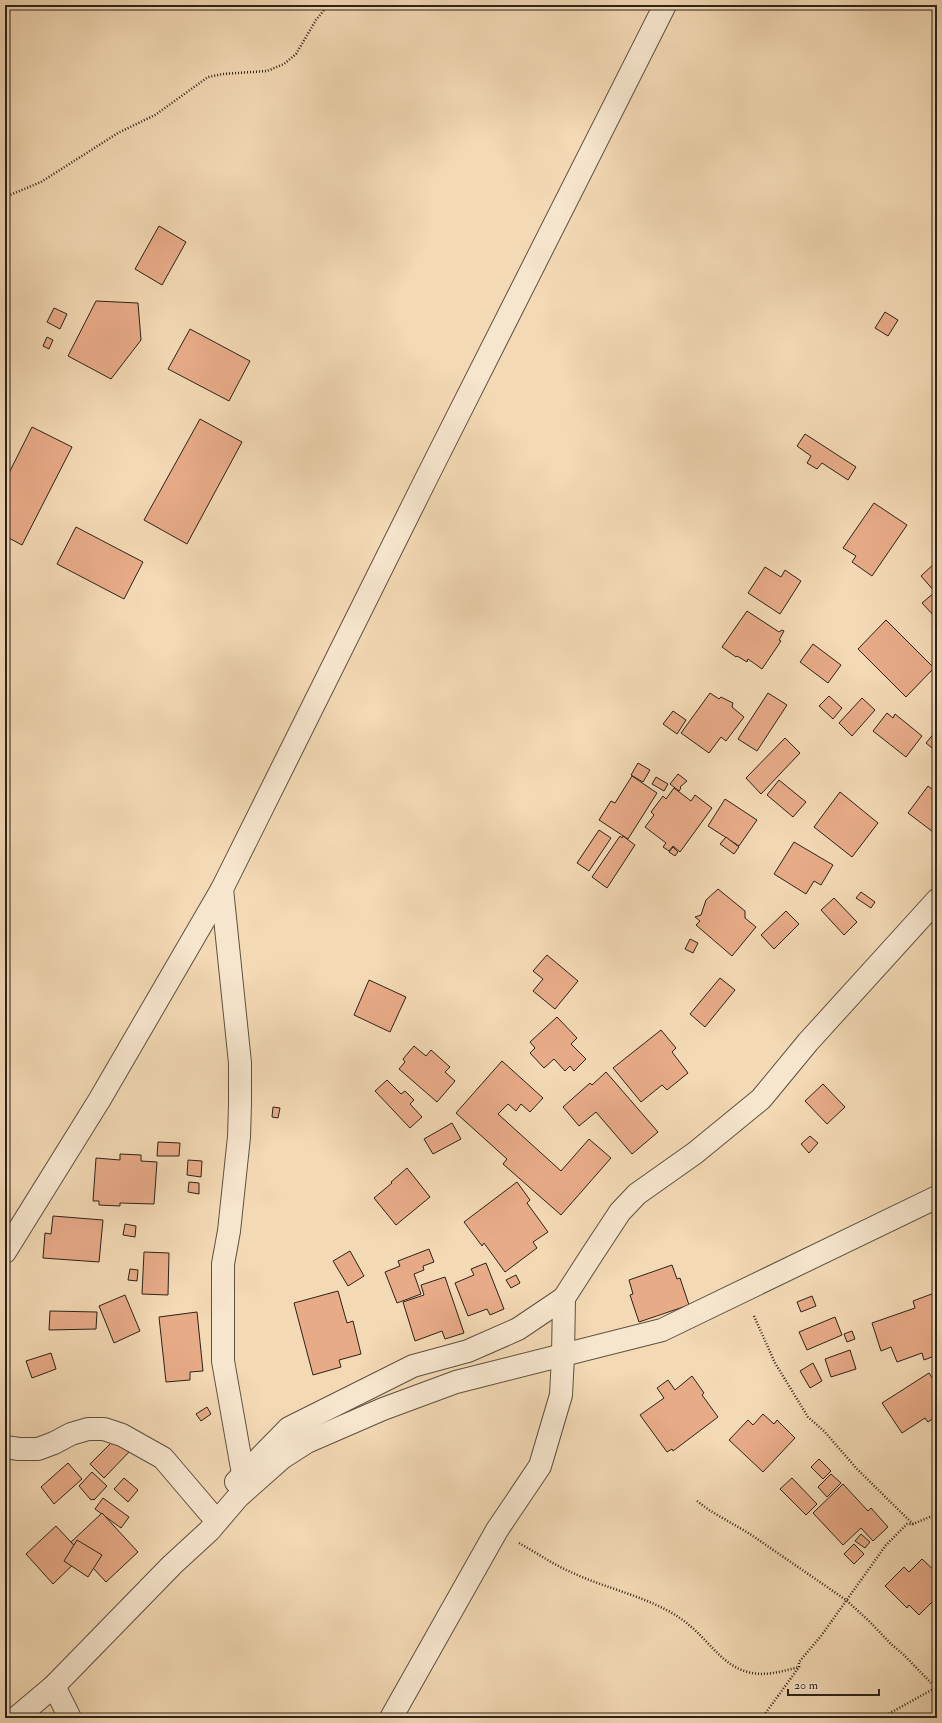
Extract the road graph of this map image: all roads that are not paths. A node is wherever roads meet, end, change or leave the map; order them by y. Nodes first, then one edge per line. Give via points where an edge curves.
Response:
1 (665, 5) edge
2 (222, 889) junction
3 (937, 900) edge
4 (937, 1197) edge
5 (5, 1252) edge
6 (564, 1298) junction
7 (563, 1356) junction
8 (5, 1447) edge
9 (243, 1474) junction
10 (209, 1512) junction
11 (172, 1565) junction
12 (54, 1686) junction
13 (16, 1718) edge
14 (70, 1718) edge
15 (391, 1718) edge

1 - 2 street
2 - 5 street via 100,1099
2 - 9 street via 240,1063 239,1137 223,1264 223,1361
3 - 6 street via 808,1042 761,1099 696,1153 637,1194 620,1212
4 - 7 street via 662,1330
6 - 7 street
6 - 9 street via 518,1329 468,1351 414,1366 289,1428
7 - 11 street via 456,1382 383,1409 308,1442 282,1458 238,1497 208,1531
7 - 15 street via 560,1396 540,1466 497,1530
8 - 10 street via 38,1449 71,1434 88,1429 104,1429 122,1435 163,1458
9 - 10 street
10 - 11 street
11 - 12 street
12 - 13 street
12 - 14 street

